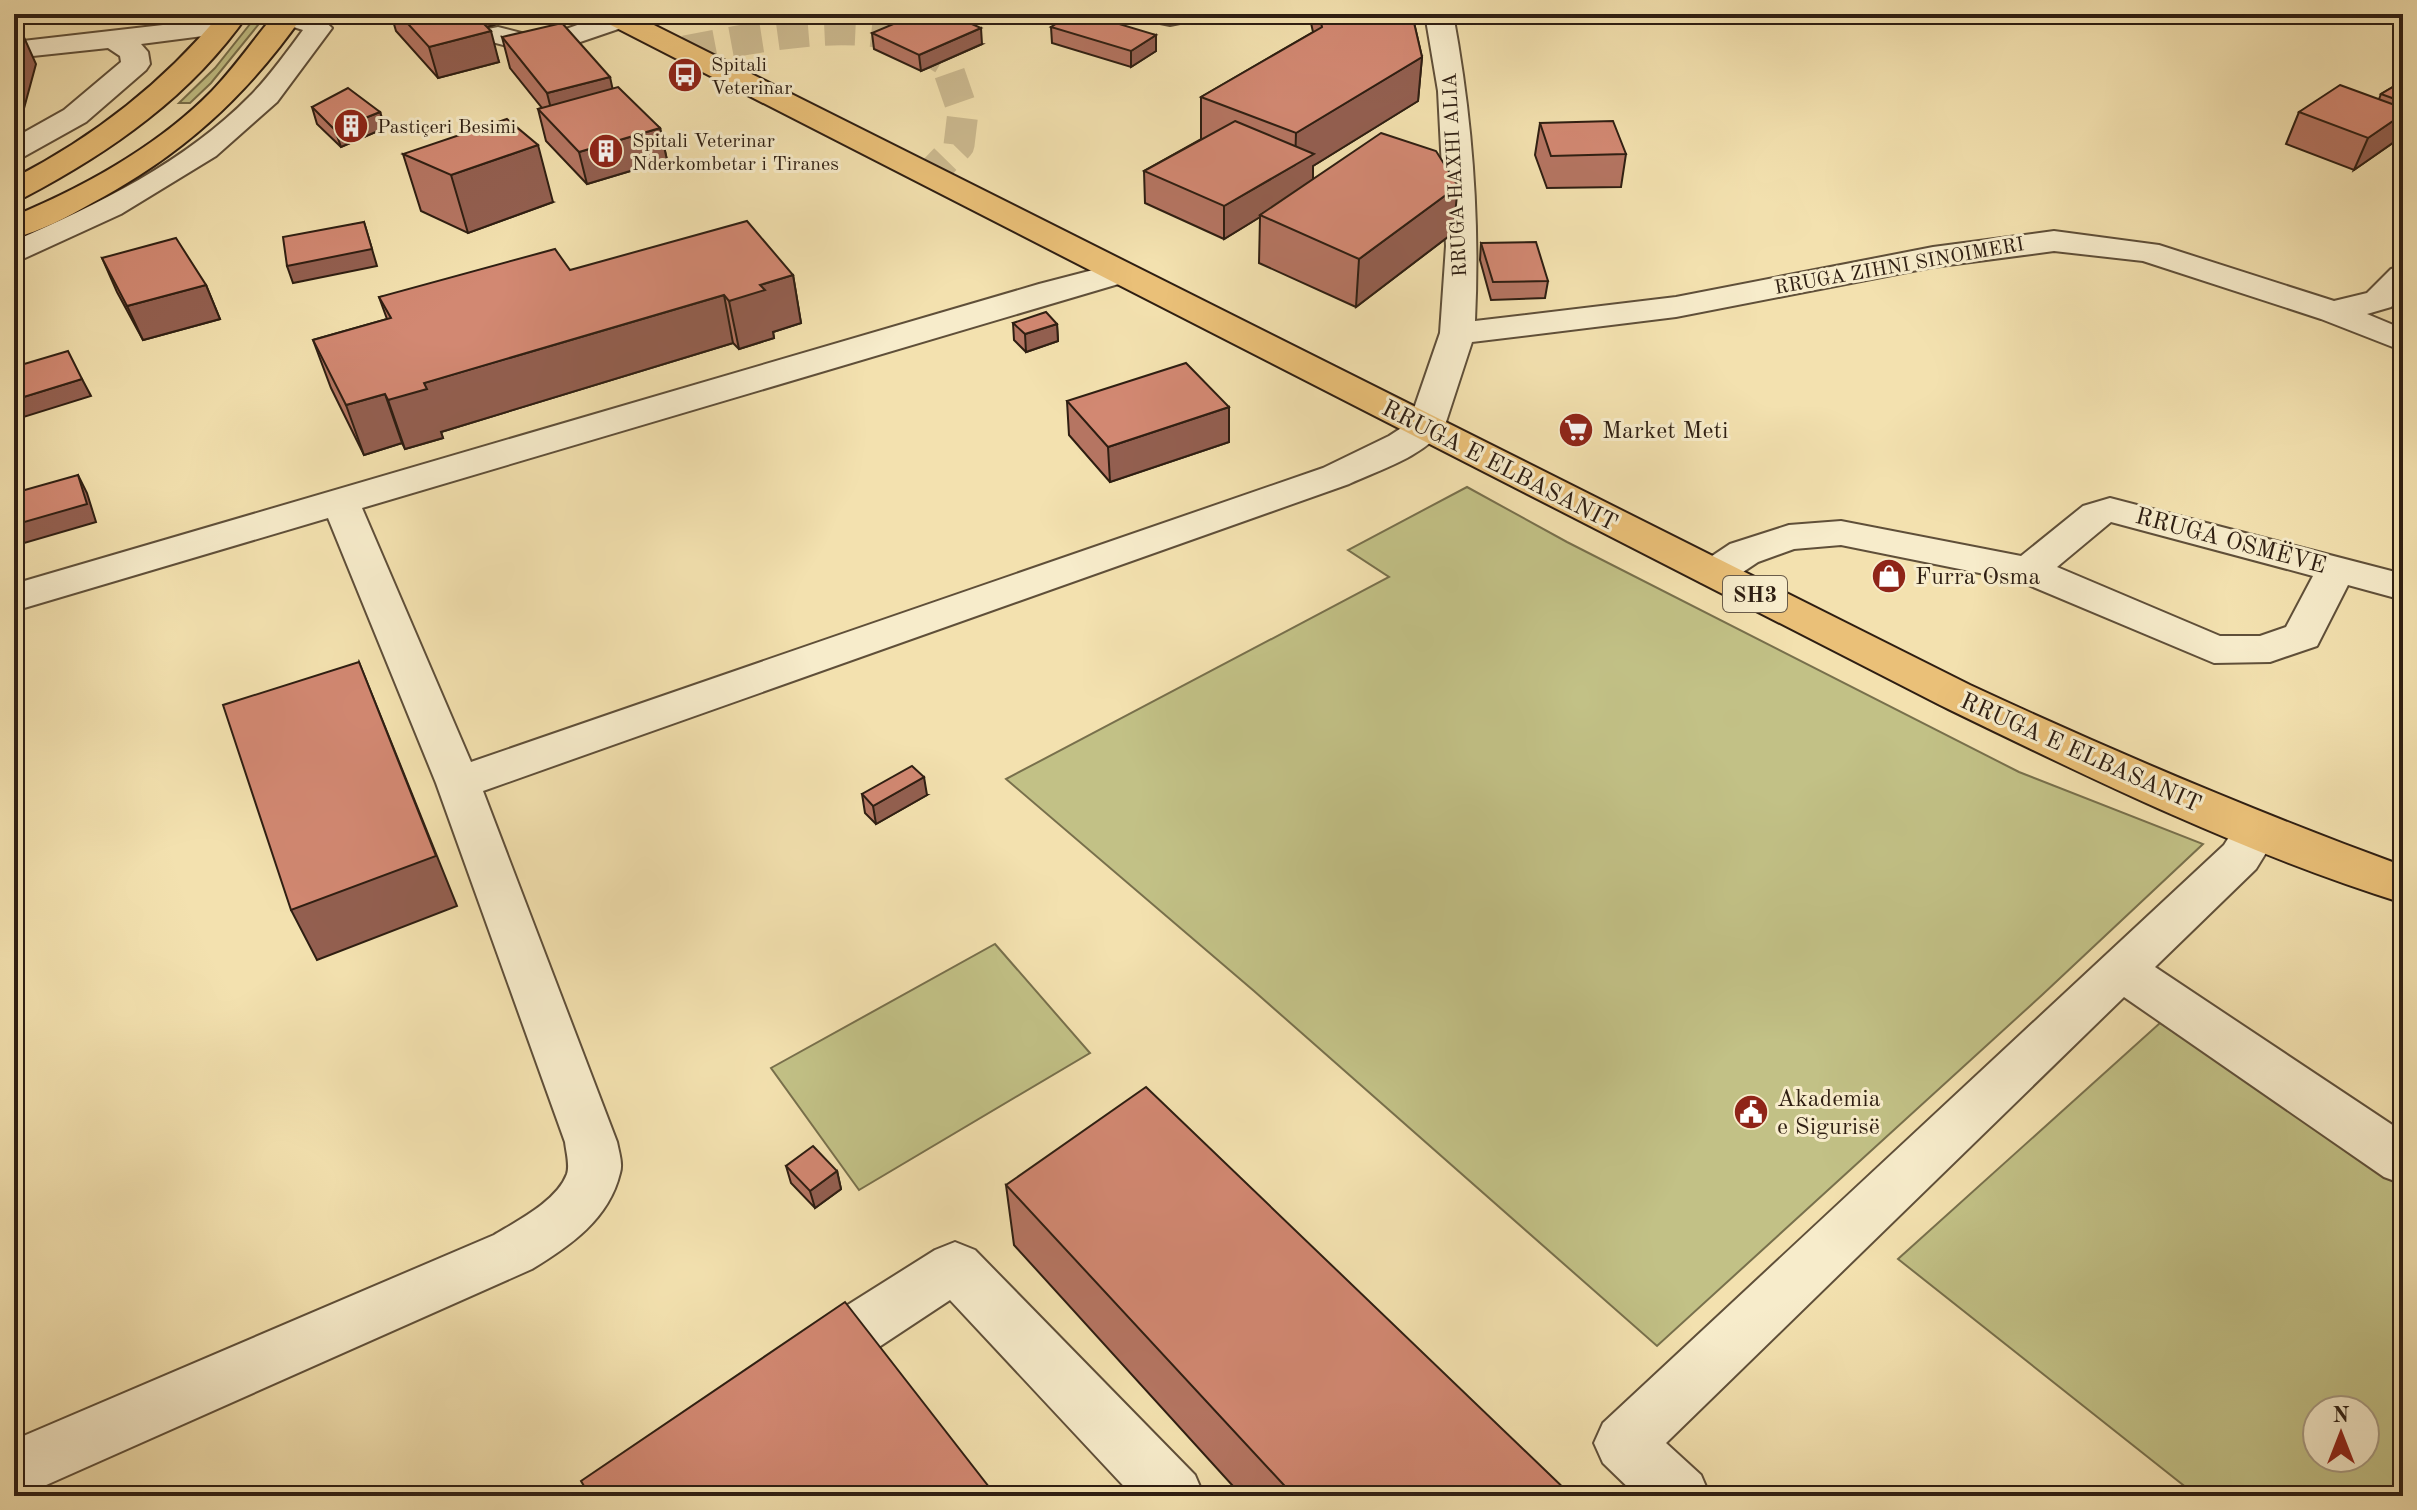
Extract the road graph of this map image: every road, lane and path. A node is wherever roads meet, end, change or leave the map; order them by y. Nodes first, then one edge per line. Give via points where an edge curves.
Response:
1 (1439, 14) edge
2 (291, 15) edge
3 (616, 16) edge
4 (229, 20) edge
5 (498, 35) dead end
6 (113, 39) junction
7 (14, 50) edge
8 (132, 118) junction
9 (14, 150) edge
10 (14, 166) edge
11 (14, 190) edge
12 (14, 228) edge
13 (14, 253) edge
14 (1120, 273) junction
15 (2403, 276) edge
16 (2333, 312) junction
17 (1457, 333) junction
18 (2403, 341) edge
19 (1426, 428) junction
20 (340, 501) junction
21 (2337, 568) junction
22 (2029, 570) junction
23 (1714, 573) junction
24 (2403, 587) edge
25 (14, 598) edge
26 (458, 783) junction
27 (2257, 830) junction
28 (2403, 885) edge
29 (2120, 969) junction
30 (2403, 1161) edge
31 (770, 1386) edge
32 (14, 1470) edge
33 (1174, 1496) edge
34 (1680, 1496) edge

1 - 17 street, RRUGA HAXHI ALIA via 1453,91 1462,246
2 - 12 main road via 210,109 105,182
2 - 13 street via 318,28 256,107 141,189
3 - 5 street via 542,47
3 - 14 main road, RRUGA E ELBASANIT / SH3
4 - 6 street
4 - 8 main road via 184,72
6 - 7 street
6 - 9 street via 134,52 136,64 75,116
8 - 10 main road
8 - 11 main road
14 - 19 main road, RRUGA E ELBASANIT / SH3
14 - 20 street
15 - 16 street via 2379,300
16 - 17 street, RRUGA ZIHNI SINOIMERI via 2147,252 2054,241 1918,259 1676,307
16 - 18 street, RRUGA ZIHNI SINOIMERI
17 - 19 street, RRUGA HAXHI ALIA
19 - 23 main road, RRUGA E ELBASANIT / SH3
19 - 26 street via 1336,476
20 - 25 street
20 - 26 street
21 - 22 street, RRUGA OSMËVE via 2110,510 2097,514
21 - 22 street via 2302,636 2242,652 2214,649
21 - 24 street, RRUGA OSMËVE
22 - 23 street via 1841,533 1789,537 1744,553
23 - 27 main road, RRUGA E ELBASANIT / SH3 via 2102,765
26 - 32 street via 591,1142 595,1171 583,1194 556,1226 513,1252
27 - 28 main road, RRUGA E ELBASANIT / SH3
27 - 29 street via 2240,857
29 - 30 street
29 - 34 street via 1624,1443
31 - 33 street via 955,1267

